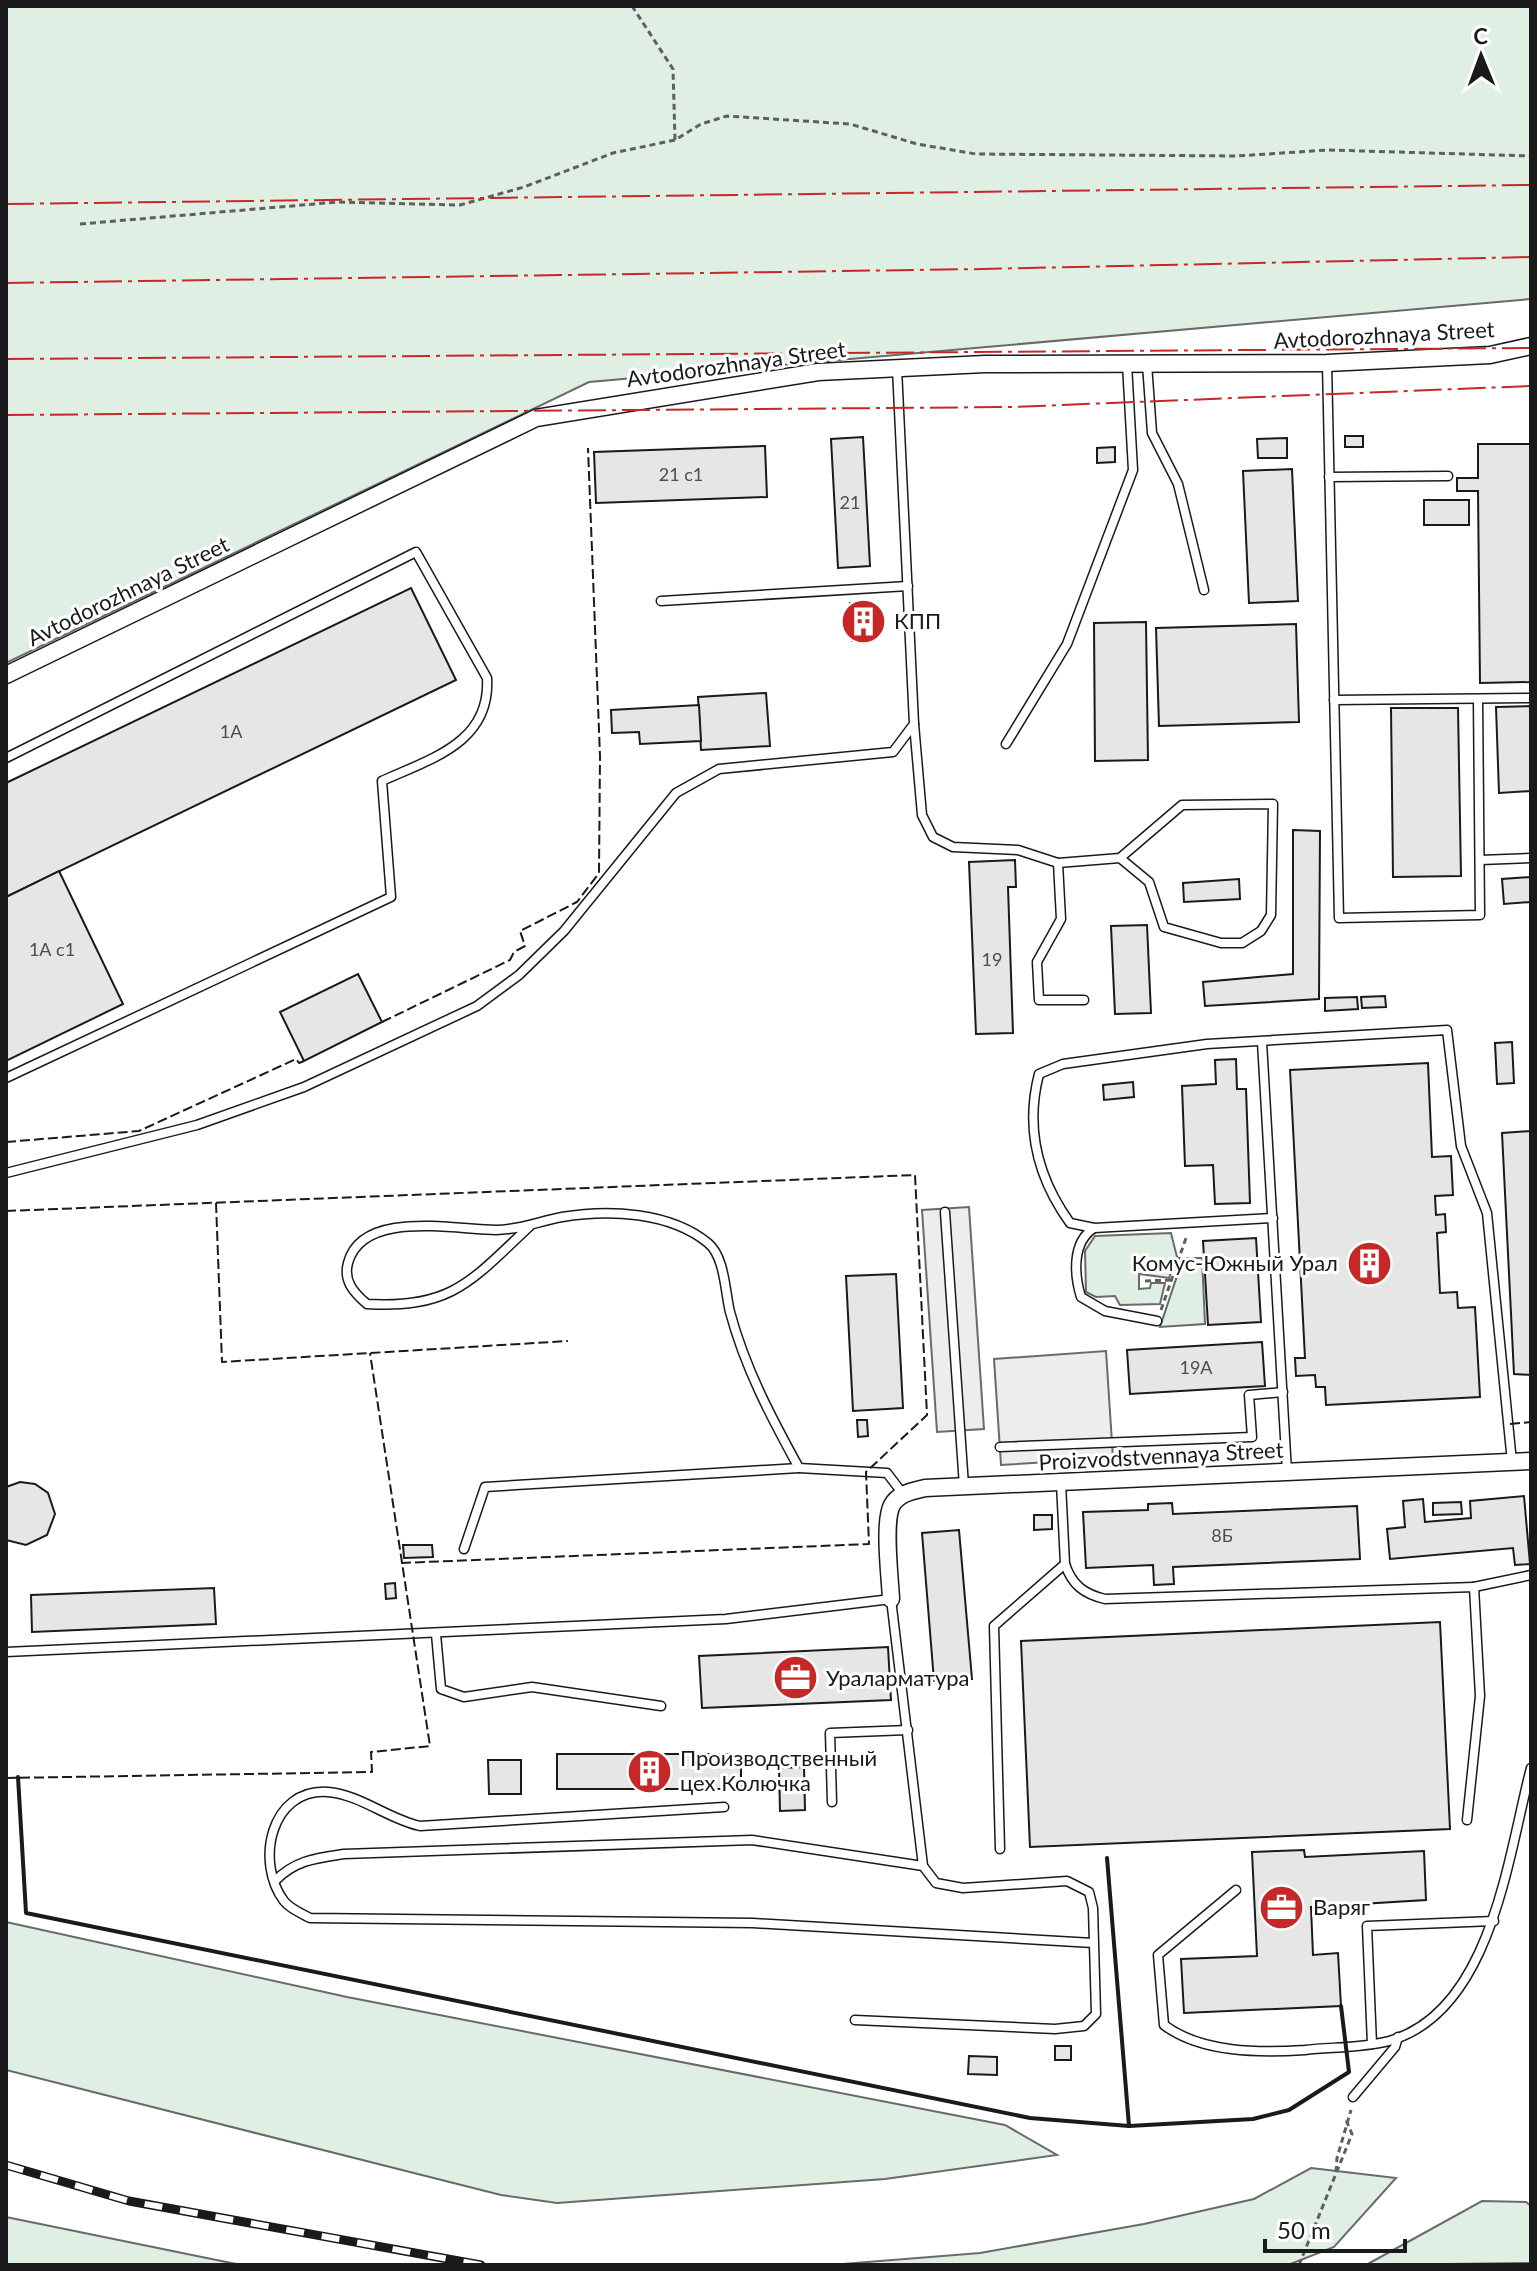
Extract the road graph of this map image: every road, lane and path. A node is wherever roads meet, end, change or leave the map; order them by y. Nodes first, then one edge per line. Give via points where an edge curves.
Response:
1 (632, 6) edge
2 (675, 140) junction
3 (1531, 156) edge
4 (80, 224) dead end
5 (1531, 346) edge
6 (1147, 363) junction
7 (1327, 363) junction
8 (1127, 364) junction
9 (897, 367) junction
10 (1448, 476) dead end
11 (1329, 477) junction
12 (908, 586) junction
13 (1204, 590) dead end
14 (661, 601) dead end
15 (6, 675) edge
16 (1531, 698) edge
17 (1478, 699) junction
18 (1334, 700) junction
19 (914, 724) junction
20 (1006, 744) dead end
21 (6, 758) edge
22 (1120, 858) junction
23 (1531, 858) edge
24 (1480, 860) junction
25 (1058, 863) junction
26 (1084, 1000) dead end
27 (1262, 1042) junction
28 (6, 1078) edge
29 (6, 1173) edge
30 (945, 1212) dead end
31 (1273, 1218) junction
32 (1191, 1223) junction
33 (531, 1225) junction
34 (1094, 1228) junction
35 (1171, 1280) junction
36 (1145, 1281) dead end
37 (1157, 1321) joint
38 (1283, 1392) junction
39 (1000, 1447) dead end
40 (1531, 1461) edge
41 (1512, 1462) junction
42 (799, 1468) junction
43 (1287, 1473) junction
44 (1061, 1483) junction
45 (964, 1486) junction
46 (903, 1494) junction
47 (464, 1549) dead end
48 (1065, 1564) junction
49 (1531, 1575) edge
50 (1474, 1587) junction
51 (891, 1599) junction
52 (436, 1634) junction
53 (6, 1652) edge
54 (661, 1706) dead end
55 (908, 1730) junction
56 (1531, 1768) edge
57 (832, 1802) dead end
58 (724, 1807) dead end
59 (1467, 1820) dead end
60 (1000, 1849) dead end
61 (923, 1866) junction
62 (275, 1881) junction
63 (1236, 1890) dead end
64 (1494, 1921) junction
65 (1093, 1943) junction
66 (855, 2020) dead end
67 (1398, 2037) junction
68 (1372, 2044) junction
69 (1353, 2097) dead end
70 (1336, 2175) junction
71 (1299, 2265) edge

1 - 2 path via 673,69
2 - 3 path via 727,116 850,124 976,154 1237,156 1328,150
2 - 4 path via 613,153 460,205 338,202
5 - 7 street, Avtodorozhnaya Street via 1490,355
6 - 7 street, Avtodorozhnaya Street
6 - 8 street, Avtodorozhnaya Street
6 - 13 lane via 1152,433 1178,484
7 - 11 lane
8 - 9 street, Avtodorozhnaya Street
8 - 20 lane via 1133,470 1067,644
9 - 12 lane
9 - 15 street, Avtodorozhnaya Street via 818,372 536,418
10 - 11 lane
11 - 18 lane
12 - 14 lane
12 - 19 lane
16 - 17 lane
17 - 18 lane
17 - 24 lane
18 - 24 lane via 1339,918 1480,915
19 - 25 lane via 922,815 933,837 953,847 1018,850
19 - 29 lane via 893,752 719,769 676,793 564,931 519,975 477,1006 423,1034 304,1087 197,1125
21 - 28 lane via 416,552 487,678 488,699 478,723 460,743 382,781 391,897
22 - 22 lane via 1149,882 1164,927 1221,943 1242,943 1261,931 1271,915 1273,804 1182,805
22 - 25 lane
23 - 24 lane
25 - 26 lane via 1061,919 1037,962 1039,1000
27 - 31 lane
27 - 34 lane via 1207,1044 1063,1064 1039,1074 1031,1105 1037,1163 1070,1223
27 - 41 lane via 1447,1030 1461,1146 1487,1213
30 - 45 lane
31 - 32 lane
31 - 38 lane
32 - 34 lane
32 - 35 path
33 - 33 lane via 468,1283 408,1307 367,1304 352,1290 346,1272 350,1253 365,1237 401,1227 498,1230
33 - 42 lane via 622,1213 668,1221 709,1244 719,1258 753,1383
34 - 37 lane via 1078,1247 1081,1297 1105,1311
35 - 36 path
35 - 37 path
38 - 39 lane via 1249,1395 1252,1437
38 - 43 lane
40 - 41 street, Proizvodstvennaya Street
41 - 43 street, Proizvodstvennaya Street
42 - 46 lane via 887,1473
42 - 47 lane via 485,1487
43 - 44 street, Proizvodstvennaya Street
44 - 45 street, Proizvodstvennaya Street
44 - 48 lane
45 - 46 street, Proizvodstvennaya Street
46 - 51 street via 892,1505 889,1521
48 - 50 lane via 1078,1588 1105,1599
48 - 60 lane via 994,1626
49 - 50 lane
50 - 59 lane via 1480,1696
51 - 52 lane via 726,1619
51 - 55 lane
52 - 53 lane
52 - 54 lane via 441,1689 464,1697 532,1687
55 - 57 lane via 830,1733
55 - 61 lane
56 - 64 lane
58 - 62 lane via 420,1826 327,1792 287,1804 276,1819
61 - 62 lane via 752,1840 344,1854 306,1860
61 - 65 lane via 936,1883 963,1888 1067,1881 1089,1892
62 - 65 lane via 287,1905 310,1918 753,1923
63 - 68 lane via 1158,1955 1164,2025 1210,2045 1251,2050
64 - 67 lane via 1446,2004 1420,2027
64 - 68 lane via 1367,1926
65 - 66 lane via 1096,2014 1084,2026
67 - 68 lane
67 - 69 lane
70 - 70 path via 1352,2134 1346,2120 1337,2158
70 - 71 path

